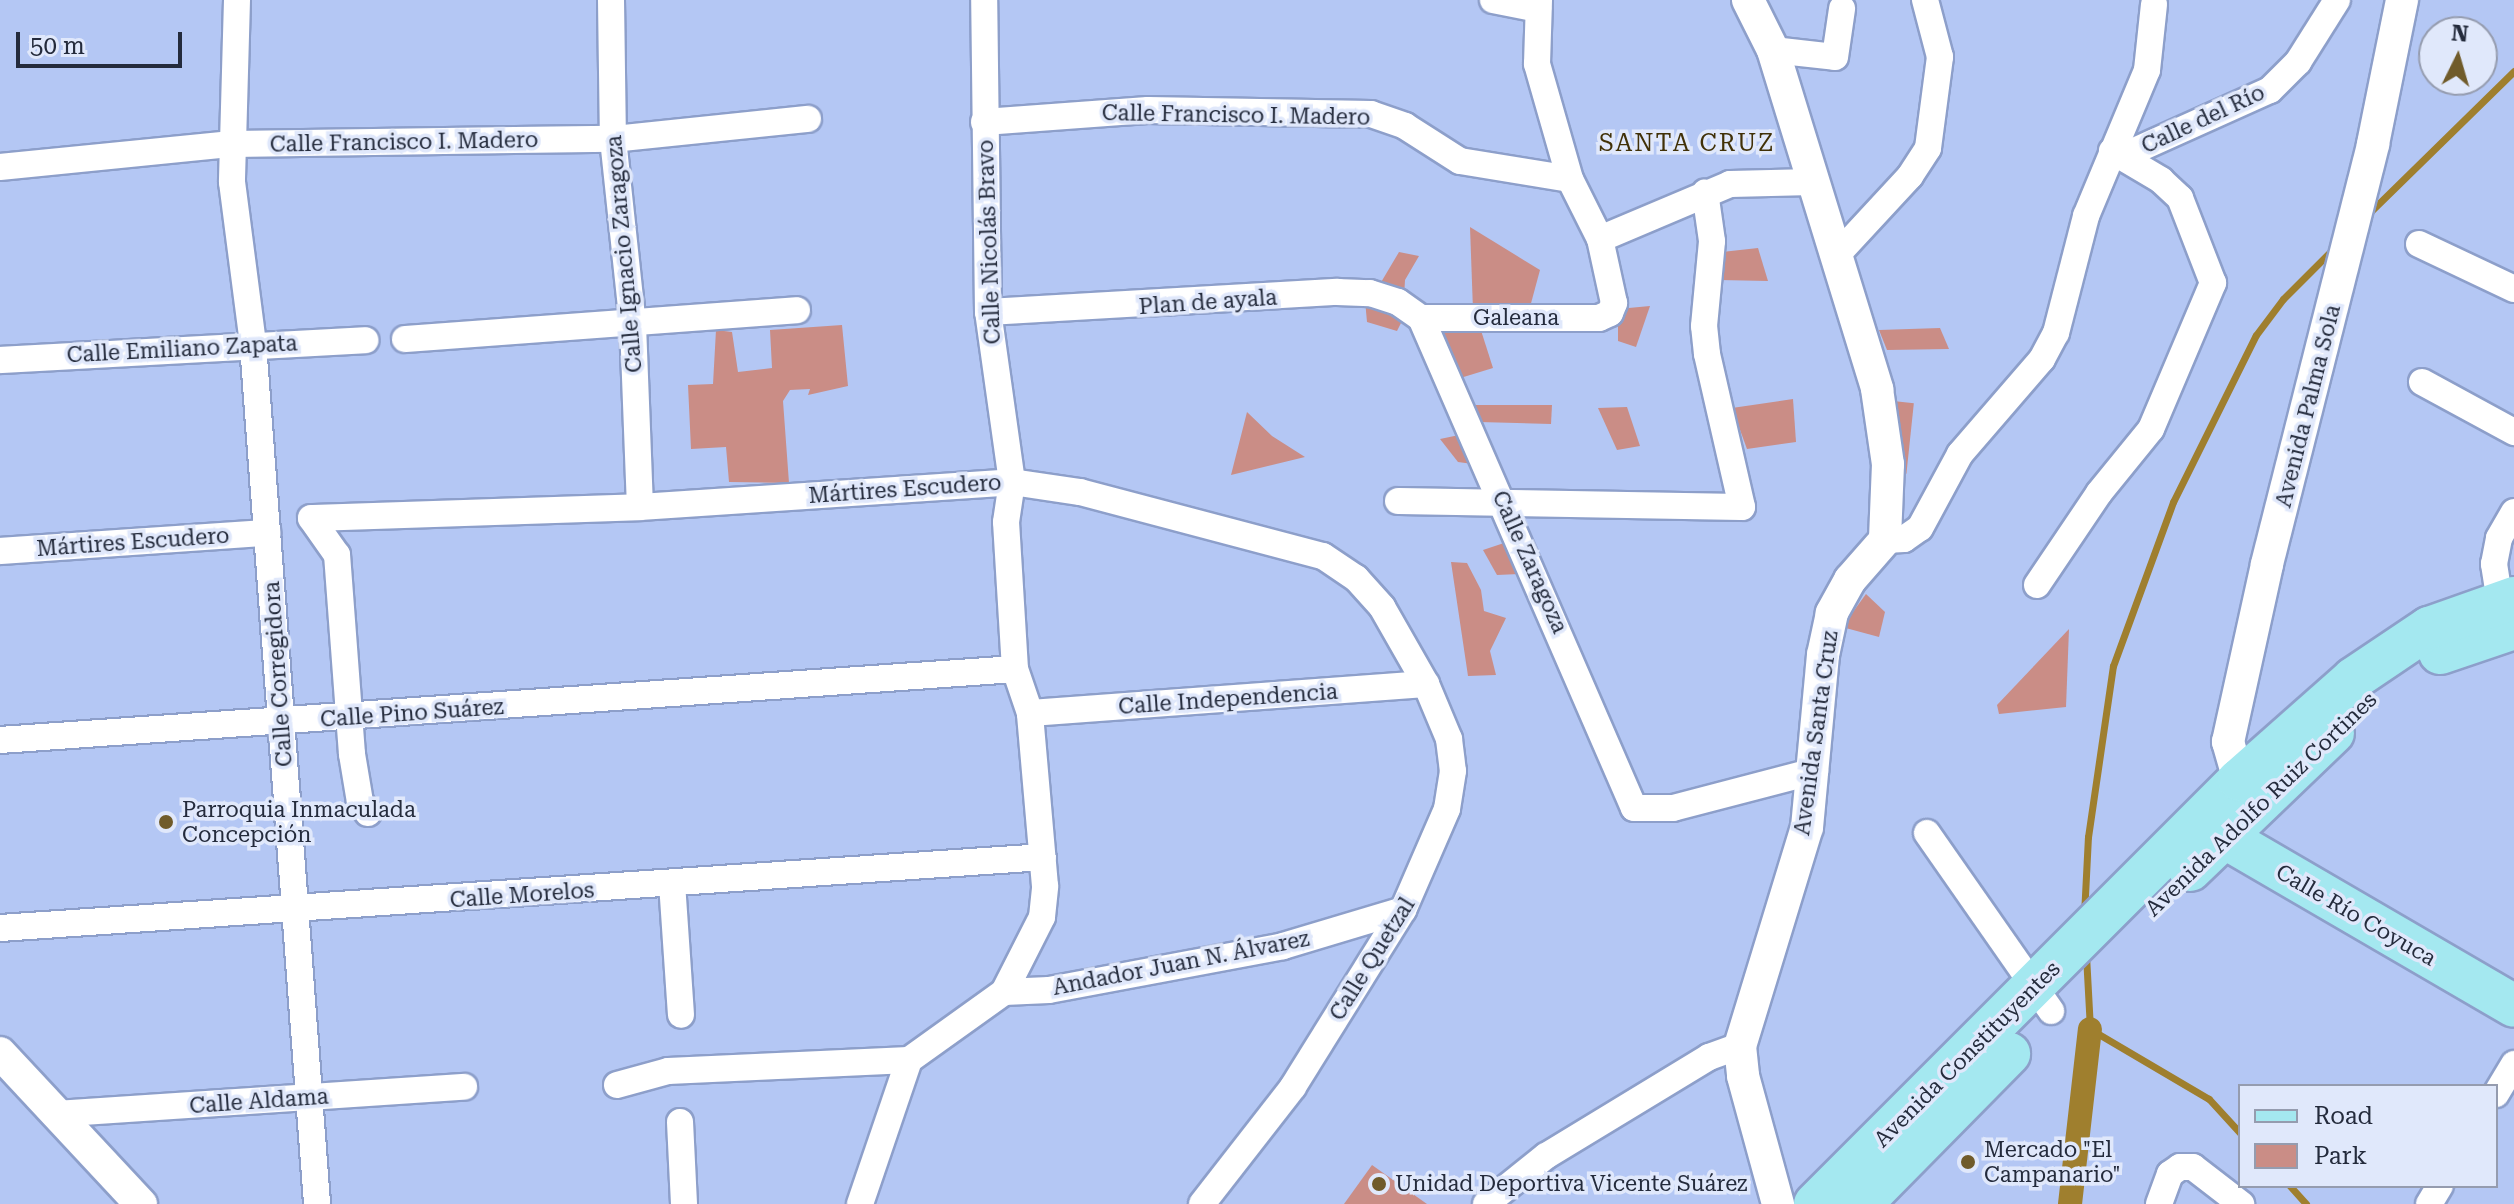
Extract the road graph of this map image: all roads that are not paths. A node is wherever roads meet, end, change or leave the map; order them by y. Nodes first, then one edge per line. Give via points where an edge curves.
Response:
1 (237, 0) edge
2 (611, 0) edge
3 (984, 0) edge
4 (1493, 0) edge
5 (1748, 0) edge
6 (1925, 0) edge
7 (2337, 0) edge
8 (2402, 0) edge
9 (1539, 4) edge
10 (2154, 4) dead end
11 (1842, 9) dead end
12 (1773, 50) junction
13 (808, 119) dead end
14 (984, 122) junction
15 (613, 139) junction
16 (232, 144) junction
17 (2118, 154) junction
18 (0, 167) edge
19 (1570, 179) junction
20 (1812, 182) junction
21 (1705, 192) junction
22 (1600, 239) junction
23 (2419, 244) dead end
24 (1836, 256) junction
25 (2514, 289) edge
26 (797, 310) dead end
27 (988, 312) junction
28 (1421, 318) junction
29 (633, 325) junction
30 (405, 339) dead end
31 (365, 340) dead end
32 (253, 344) junction
33 (0, 360) edge
34 (2422, 382) dead end
35 (2514, 432) edge
36 (1012, 482) junction
37 (1501, 500) junction
38 (1398, 501) dead end
39 (640, 507) junction
40 (2514, 512) edge
41 (267, 533) junction
42 (1885, 540) junction
43 (0, 551) edge
44 (2037, 585) dead end
45 (2508, 614) edge
46 (1015, 669) junction
47 (1426, 684) junction
48 (1030, 713) junction
49 (349, 719) junction
50 (283, 722) junction
51 (0, 740) edge
52 (1815, 771) junction
53 (2251, 791) junction
54 (368, 813) dead end
55 (2211, 831) junction
56 (1927, 833) dead end
57 (1043, 857) junction
58 (672, 883) junction
59 (1403, 910) junction
60 (294, 911) junction
61 (2128, 911) joint
62 (0, 928) edge
63 (2051, 991) junction
64 (1004, 992) junction
65 (2514, 1006) edge
66 (681, 1015) dead end
67 (1740, 1046) junction
68 (0, 1053) edge
69 (909, 1060) junction
70 (2514, 1064) edge
71 (617, 1085) dead end
72 (464, 1087) dead end
73 (2498, 1091) edge
74 (310, 1097) junction
75 (54, 1114) junction
76 (680, 1122) dead end
77 (1785, 1203) edge
78 (141, 1204) edge
79 (317, 1204) edge
80 (684, 1204) edge
81 (860, 1204) edge
82 (1202, 1204) edge
83 (1486, 1204) edge
84 (1861, 1204) edge
85 (2159, 1204) edge
86 (2241, 1204) edge

1 - 16 street, Calle Corregidora
2 - 15 street, Calle Ignacio Zaragoza
3 - 14 street, Calle Nicolás Bravo
4 - 9 street
5 - 12 street
6 - 24 street via 1940,57 1928,148 1910,176
7 - 17 street, Calle del Río via 2298,62 2270,90
8 - 53 street, Avenida Palma Sola via 2373,144 2267,564 2228,742
9 - 19 street via 1537,64
10 - 17 street via 2147,70
11 - 12 street via 1835,57
12 - 20 street
13 - 15 street, Calle Francisco I. Madero
14 - 19 street, Calle Francisco I. Madero via 1148,110 1371,114 1405,126 1460,161
14 - 27 street, Calle Nicolás Bravo
15 - 16 street, Calle Francisco I. Madero
15 - 29 street, Calle Ignacio Zaragoza
16 - 18 street, Calle Francisco I. Madero
16 - 32 street, Calle Corregidora via 236,226
17 - 42 street via 2076,243 2056,333 2042,359 1979,426 1920,528 1904,539
17 - 44 street via 2180,198 2213,283 2151,429
19 - 22 street
20 - 21 street via 1759,181
20 - 24 street
21 - 22 street
21 - 37 street via 1712,241 1704,326 1707,354 1742,507
22 - 28 street, Galeana via 1614,303 1610,313 1599,318
23 - 25 street
24 - 42 street via 1877,389 1888,464
26 - 29 street
27 - 28 street, Plan de ayala via 1337,292 1370,293
27 - 36 street, Calle Nicolás Bravo
28 - 37 street, Calle Zaragoza
29 - 30 street
29 - 39 street, Calle Ignacio Zaragoza
31 - 32 street, Calle Emiliano Zapata
32 - 33 street, Calle Emiliano Zapata
32 - 41 street, Calle Corregidora
34 - 35 street
36 - 39 street, Mártires Escudero
36 - 46 street, Calle Nicolás Bravo via 1006,522
36 - 47 street, Mártires Escudero via 1080,492 1323,556 1356,578 1382,607
37 - 38 street
37 - 52 street, Calle Zaragoza via 1634,808 1673,808
39 - 49 street, Mártires Escudero via 311,518 337,555
40 - 45 street via 2499,538 2494,564
41 - 43 street, Mártires Escudero
41 - 50 street, Calle Corregidora
42 - 52 street, Avenida Santa Cruz via 1850,580 1832,613 1823,655
45 - 53 main road, Avenida Adolfo Ruiz Cortines via 2370,696
46 - 48 street, Calle Nicolás Bravo
46 - 49 street, Calle Pino Suárez
47 - 48 street, Calle Independencia
47 - 59 street, Calle Quetzal via 1449,739 1453,771 1437,841
48 - 57 street, Calle Nicolás Bravo
49 - 50 street, Calle Pino Suárez
49 - 54 street via 357,787
50 - 51 street, Calle Pino Suárez
50 - 60 street, Calle Corregidora
52 - 67 street, Avenida Santa Cruz via 1807,827
53 - 55 main road, Avenida Adolfo Ruiz Cortines
55 - 61 main road, Avenida Adolfo Ruiz Cortines
55 - 65 main road, Calle Río Coyuca
56 - 63 street
57 - 58 street, Calle Morelos
57 - 64 street, Calle Nicolás Bravo via 1042,917
58 - 60 street, Calle Morelos
58 - 66 street
59 - 64 street, Andador Juan N. Álvarez via 1283,946 1049,990
59 - 82 street, Calle Quetzal via 1293,1087
60 - 62 street, Calle Morelos
60 - 74 street, Calle Corregidora
61 - 63 main road, Avenida Constituyentes
63 - 77 main road, Avenida Constituyentes
63 - 84 main road, Avenida Constituyentes
64 - 69 street
67 - 77 street, Avenida Santa Cruz via 1743,1076
67 - 83 street via 1709,1057 1546,1156
68 - 75 street
69 - 71 street via 668,1071
69 - 81 street
70 - 73 street
72 - 74 street, Calle Aldama
74 - 75 street, Calle Aldama
74 - 79 street, Calle Corregidora
75 - 78 street
76 - 80 street
85 - 86 street via 2170,1174 2180,1167 2193,1167

